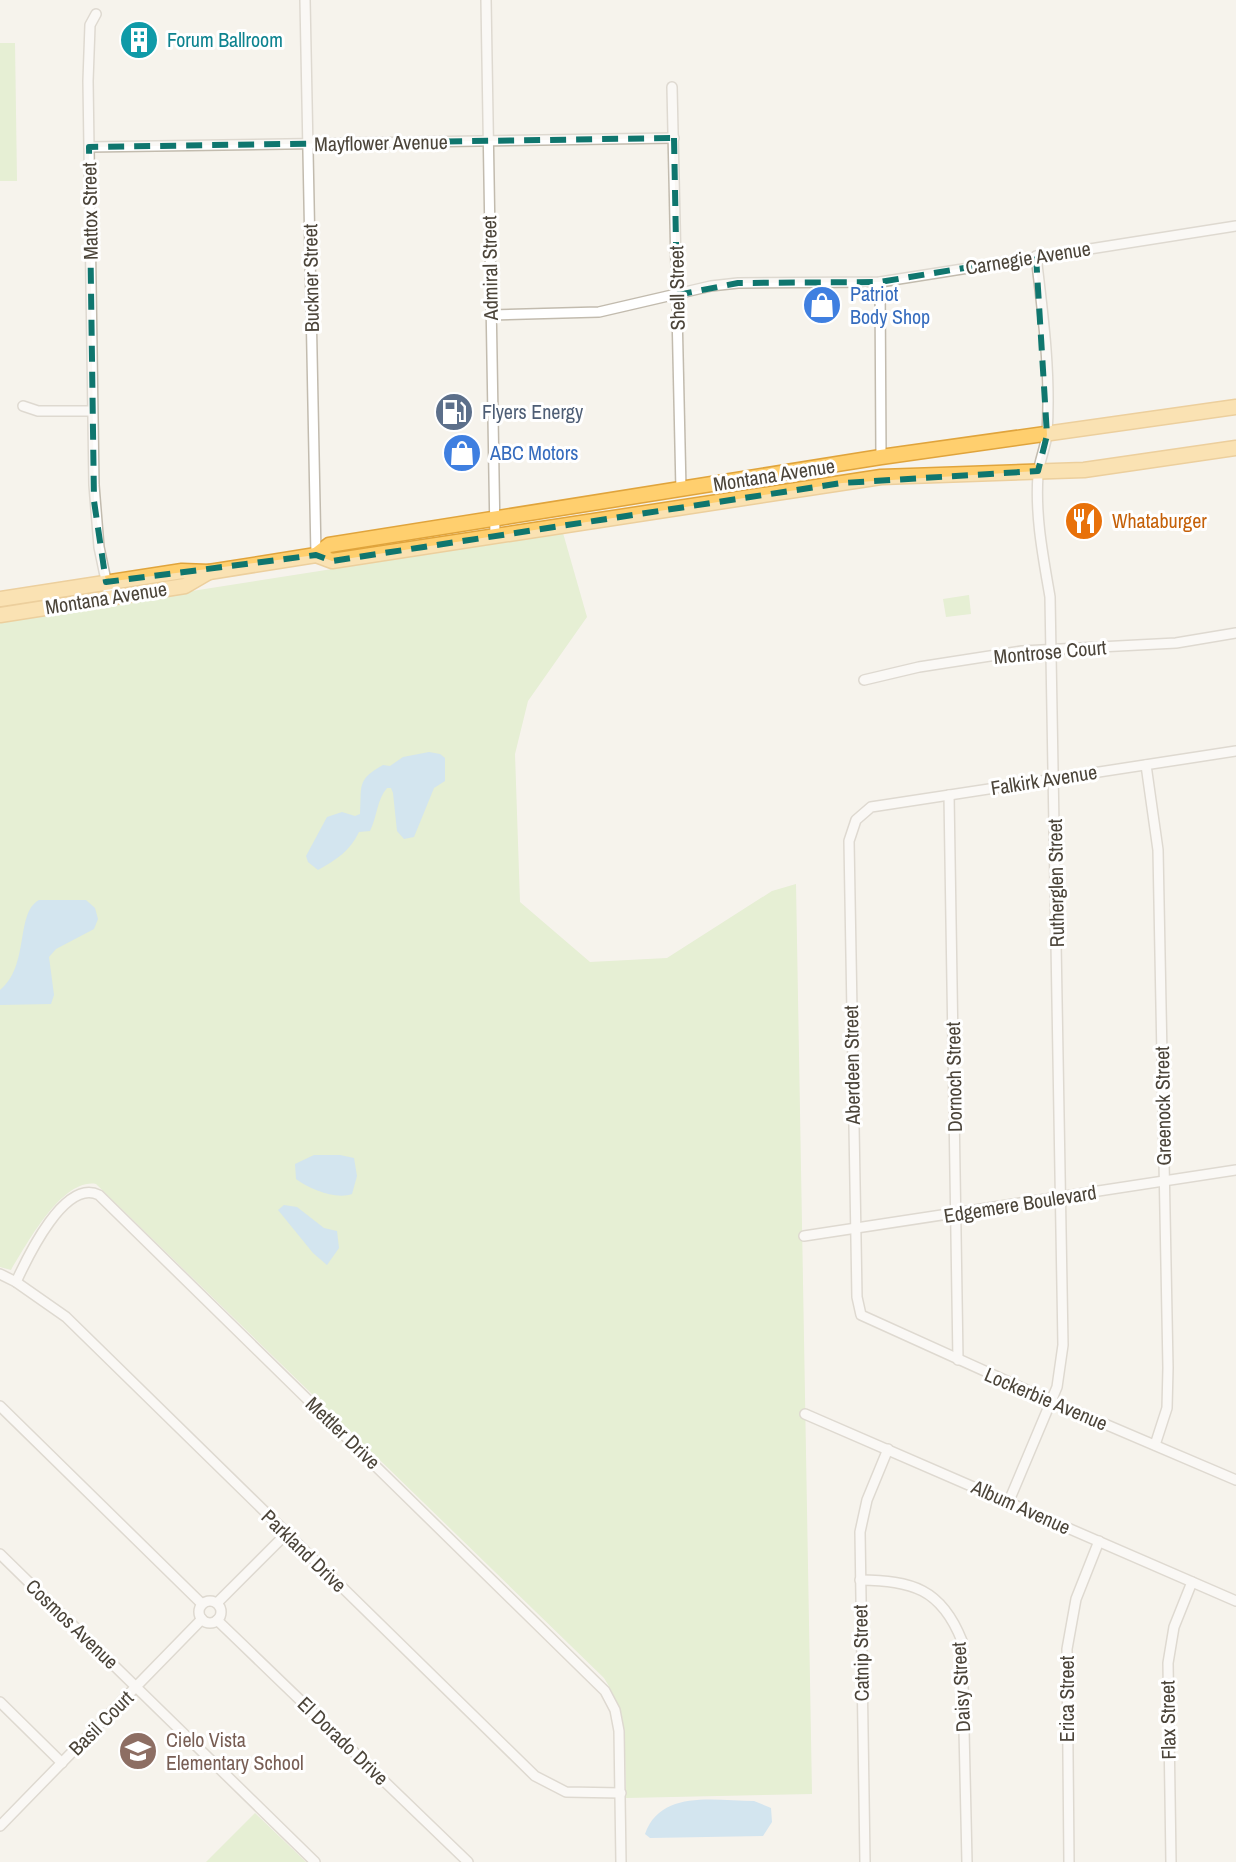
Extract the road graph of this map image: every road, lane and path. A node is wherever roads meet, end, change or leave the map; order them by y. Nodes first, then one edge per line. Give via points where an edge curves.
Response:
1 (305, 0) edge
2 (486, 0) edge
3 (96, 14) dead end
4 (672, 87) dead end
5 (674, 138) junction
6 (488, 141) junction
7 (308, 145) junction
8 (89, 147) junction
9 (1236, 226) edge
10 (1036, 256) junction
11 (880, 282) junction
12 (677, 295) junction
13 (491, 315) junction
14 (23, 406) dead end
15 (1236, 407) edge
16 (92, 411) junction
17 (1047, 435) junction
18 (1236, 448) edge
19 (881, 457) junction
20 (1038, 471) junction
21 (681, 490) junction
22 (495, 518) junction
23 (495, 536) junction
24 (316, 555) junction
25 (206, 574) junction
26 (107, 586) junction
27 (0, 599) edge
28 (0, 607) edge
29 (0, 615) edge
30 (1236, 633) edge
31 (1051, 648) junction
32 (864, 680) dead end
33 (1236, 751) edge
34 (1146, 765) junction
35 (1054, 778) junction
36 (949, 795) junction
37 (856, 820) joint
38 (1236, 1170) edge
39 (1164, 1182) junction
40 (1061, 1197) junction
41 (957, 1213) junction
42 (855, 1229) junction
43 (804, 1236) dead end
44 (0, 1274) edge
45 (16, 1282) junction
46 (860, 1311) joint
47 (958, 1360) junction
48 (1051, 1401) junction
49 (0, 1406) edge
50 (805, 1414) dead end
51 (1155, 1445) junction
52 (888, 1449) junction
53 (1236, 1480) edge
54 (1009, 1501) junction
55 (287, 1533) junction
56 (1099, 1541) junction
57 (0, 1554) edge
58 (860, 1580) junction
59 (1192, 1582) junction
60 (1236, 1601) edge
61 (217, 1603) junction
62 (202, 1604) junction
63 (202, 1619) junction
64 (217, 1620) junction
65 (137, 1687) junction
66 (0, 1702) edge
67 (62, 1763) junction
68 (621, 1793) junction
69 (0, 1826) edge
70 (315, 1862) edge
71 (468, 1862) edge
72 (621, 1862) edge
73 (865, 1862) edge
74 (967, 1862) edge
75 (1069, 1862) edge
76 (1171, 1862) edge

1 - 7 street, Buckner Street
2 - 6 street, Admiral Street
3 - 8 street, Mattox Street via 90,25
4 - 5 street, Shell Street
5 - 6 street, Mayflower Avenue
5 - 12 street, Shell Street
6 - 7 street, Mayflower Avenue
6 - 13 street, Admiral Street
7 - 8 street, Mayflower Avenue
7 - 24 street, Buckner Street
8 - 16 street, Mattox Street
9 - 10 street, Carnegie Avenue
10 - 11 street, Carnegie Avenue
10 - 17 street, Rutherglen Street via 1045,329
11 - 12 street, Carnegie Avenue via 738,283
11 - 19 street
12 - 13 street, Carnegie Avenue via 599,312
12 - 21 street, Shell Street
13 - 22 street, Admiral Street
14 - 16 street
15 - 17 highway, Montana Avenue
16 - 26 street, Mattox Street via 95,516
17 - 19 highway, Montana Avenue
17 - 20 street, Rutherglen Street
18 - 20 highway, Montana Avenue via 1084,470
19 - 21 highway, Montana Avenue
20 - 23 highway, Montana Avenue via 881,477
20 - 31 street, Rutherglen Street
21 - 22 highway, Montana Avenue
22 - 23 street, Admiral Street
22 - 24 highway, Montana Avenue via 329,545
23 - 24 highway, Montana Avenue via 332,561
24 - 25 highway, Montana Avenue
25 - 26 highway
25 - 29 highway, Montana Avenue via 185,586
26 - 27 highway, Montana Avenue
26 - 28 highway
30 - 31 street, Montrose Court via 1176,643
31 - 32 street, Montrose Court
31 - 35 street, Rutherglen Street
33 - 34 street, Falkirk Avenue
34 - 35 street, Falkirk Avenue
34 - 39 street, Greenock Street via 1158,850
35 - 36 street, Falkirk Avenue
35 - 40 street, Rutherglen Street
36 - 37 street, Falkirk Avenue via 871,807
36 - 41 street, Dornoch Street
37 - 42 street, Aberdeen Street via 849,841
38 - 39 street, Edgemere Boulevard
39 - 40 street, Edgemere Boulevard
39 - 51 street, Greenock Street via 1168,1393
40 - 41 street, Edgemere Boulevard
40 - 48 street, Rutherglen Street via 1063,1345
41 - 42 street, Edgemere Boulevard
41 - 47 street, Dornoch Street
42 - 43 street, Edgemere Boulevard
42 - 46 street, Aberdeen Street
44 - 45 street, Parkland Drive
45 - 55 street, Parkland Drive via 66,1317
45 - 68 street, Mettler Drive via 37,1241 68,1201 80,1192 99,1195 596,1680 618,1719
46 - 47 street, Lockerbie Avenue via 864,1319
47 - 48 street, Lockerbie Avenue
48 - 51 street, Lockerbie Avenue
48 - 54 street, Rutherglen Street
49 - 62 street
50 - 52 street, Album Avenue
51 - 53 street, Lockerbie Avenue
52 - 54 street, Album Avenue
52 - 58 street, Catnip Street via 863,1516
54 - 56 street, Album Avenue
55 - 61 street
55 - 68 street, Parkland Drive via 535,1776 566,1792
56 - 59 street, Album Avenue
56 - 75 street, Erica Street via 1076,1599 1067,1649
57 - 65 street, Cosmos Avenue
58 - 73 street, Catnip Street
58 - 74 street, Daisy Street via 901,1582 930,1595 947,1611 962,1641
59 - 60 street, Album Avenue
59 - 76 street, Flax Street via 1174,1627 1168,1663
61 - 62 street
61 - 64 street
62 - 63 street
63 - 64 street
63 - 65 street, Basil Court
64 - 71 street, El Dorado Drive
65 - 67 street, Basil Court
65 - 70 street, Cosmos Avenue
66 - 67 street
67 - 69 street, Basil Court
68 - 72 street, Mettler Drive

